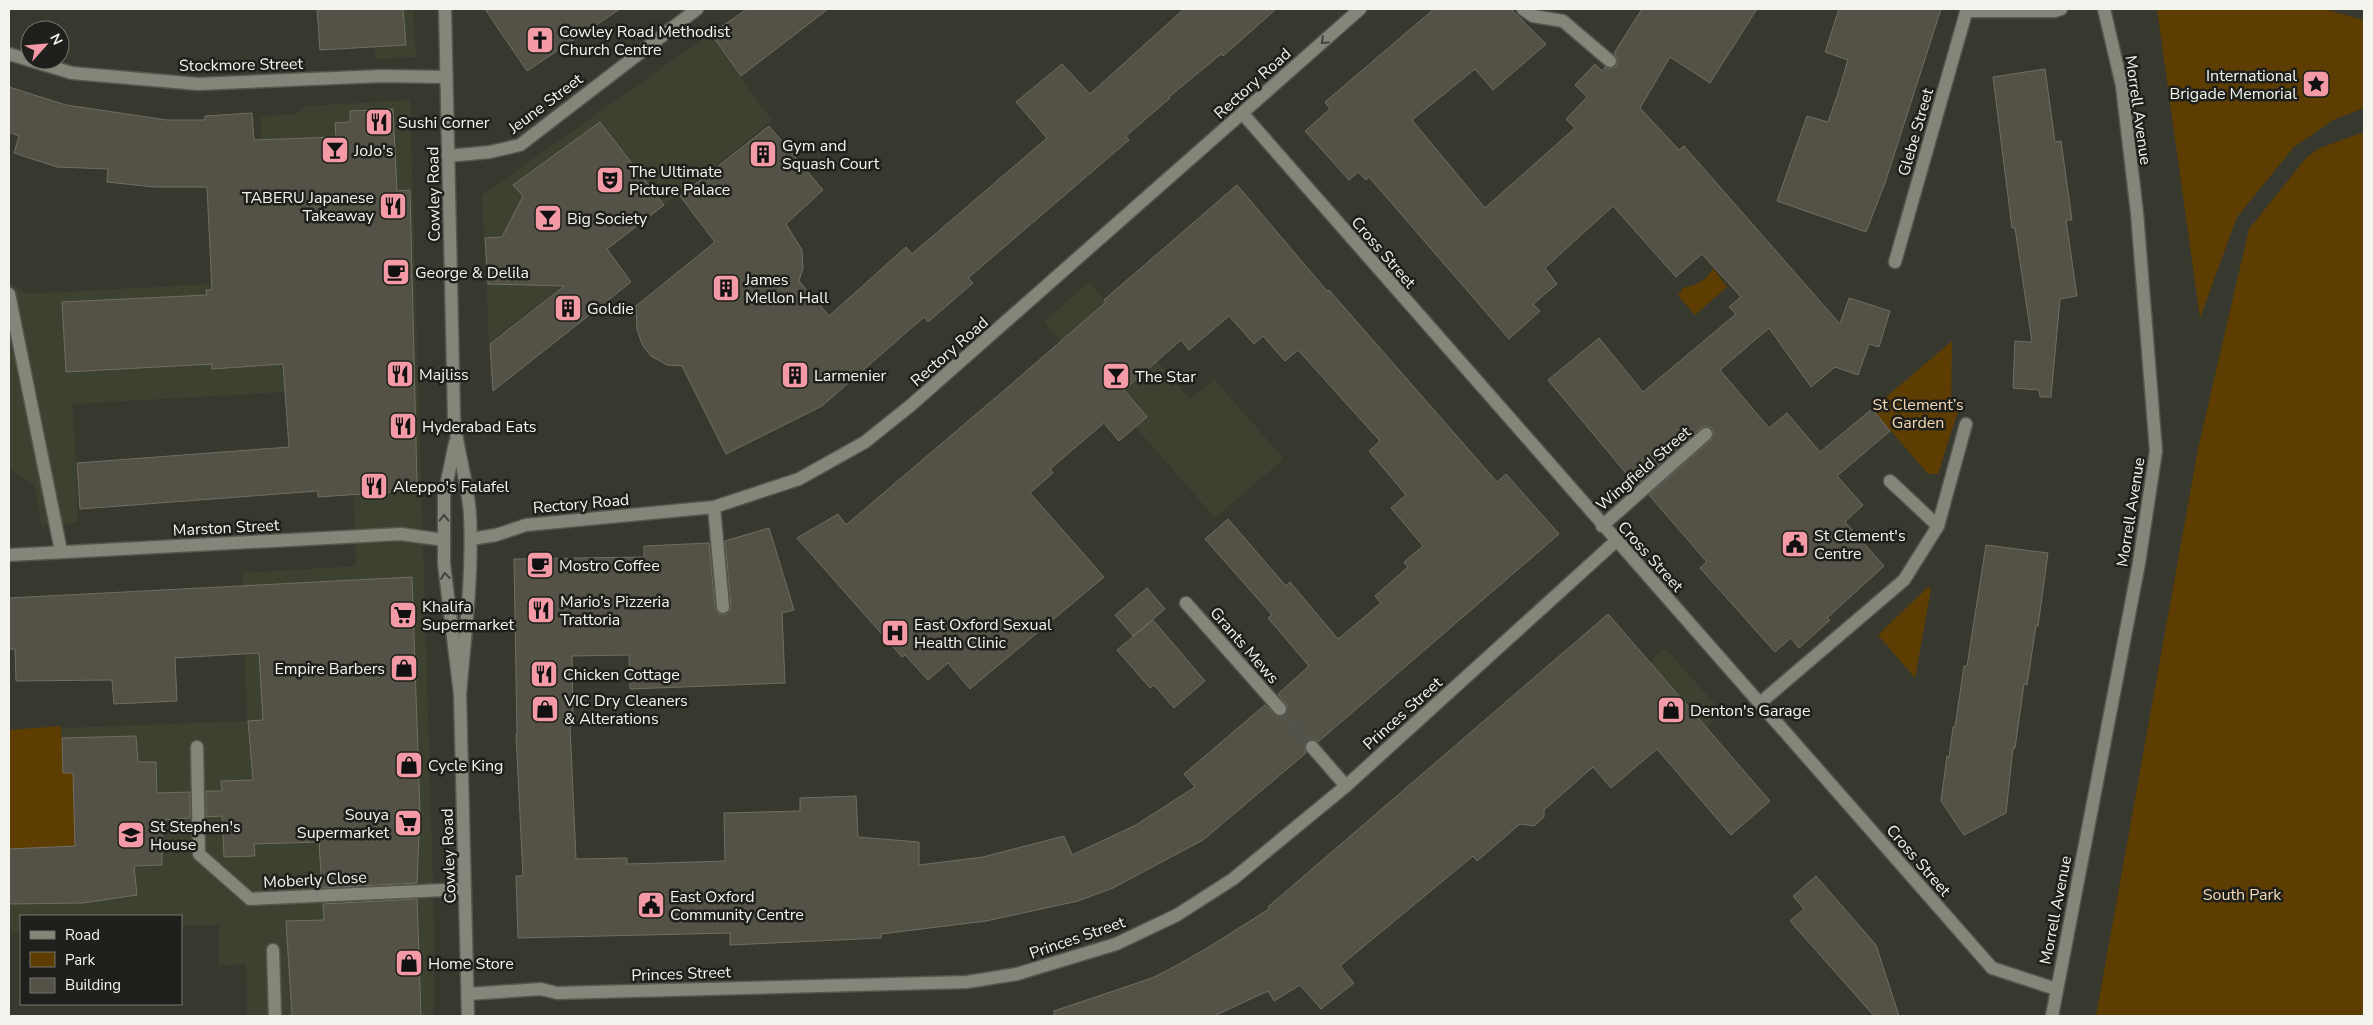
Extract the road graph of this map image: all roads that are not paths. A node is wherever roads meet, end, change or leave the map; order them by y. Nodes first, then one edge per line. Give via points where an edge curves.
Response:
1 (445, 9) edge
2 (697, 9) edge
3 (1360, 9) edge
4 (1523, 9) edge
5 (2061, 9) edge
6 (2104, 9) edge
7 (1966, 10) edge
8 (9, 54) edge
9 (1610, 61) dead end
10 (446, 77) junction
11 (1243, 114) junction
12 (448, 156) junction
13 (1895, 262) dead end
14 (9, 294) edge
15 (1966, 424) dead end
16 (1706, 434) dead end
17 (456, 439) junction
18 (1890, 480) dead end
19 (714, 507) junction
20 (1602, 526) junction
21 (1938, 526) junction
22 (470, 539) junction
23 (444, 540) junction
24 (1616, 541) junction
25 (60, 551) junction
26 (9, 555) edge
27 (1186, 603) dead end
28 (723, 607) dead end
29 (460, 694) junction
30 (1760, 703) junction
31 (1280, 709) tunnel mouth
32 (197, 747) dead end
33 (1312, 747) tunnel mouth
34 (1346, 786) junction
35 (465, 889) junction
36 (273, 950) dead end
37 (2056, 989) junction
38 (468, 994) junction
39 (275, 1016) edge
40 (468, 1016) edge
41 (2052, 1016) edge

1 - 10 street, Cowley Road
2 - 12 street, Jeune Street via 520,145
3 -> 11 street, Rectory Road
4 - 9 street via 1532,16 1563,21
5 - 7 street, Glebe Street
6 - 37 street, Morrell Avenue via 2122,86 2137,213 2156,451 2139,563
7 - 13 street, Glebe Street
8 - 10 street, Stockmore Street via 72,73 198,84 382,76
10 - 12 street, Cowley Road
11 - 19 street, Rectory Road via 865,442 799,478
11 - 20 street, Cross Street
12 - 17 street, Cowley Road
14 - 25 street
15 - 21 street
16 - 20 street, Wingfield Street
17 - 22 street, Cowley Road via 468,492
23 -> 17 street, Cowley Road via 444,496
18 - 21 street
19 - 22 street, Rectory Road via 526,524 496,535
19 - 28 street
20 - 24 street, Cross Street
21 - 30 street via 1904,580
22 - 29 street, Cowley Road via 472,561
23 - 25 street, Marston Street via 401,534
29 -> 23 street, Cowley Road
24 - 30 street, Cross Street
24 - 34 street, Princes Street
25 - 26 street, Marston Street
27 - 31 street, Grants Mews
29 - 35 street, Cowley Road
30 - 37 street, Cross Street via 1992,968
32 - 35 street, Moberly Close via 199,854 250,899
33 - 34 street
34 - 38 street, Princes Street via 1233,879 1176,915 1116,944 1017,974 967,982 557,993 542,989
35 - 38 street, Cowley Road
36 - 39 street
37 - 41 street, Morrell Avenue
38 - 40 street, Cowley Road

